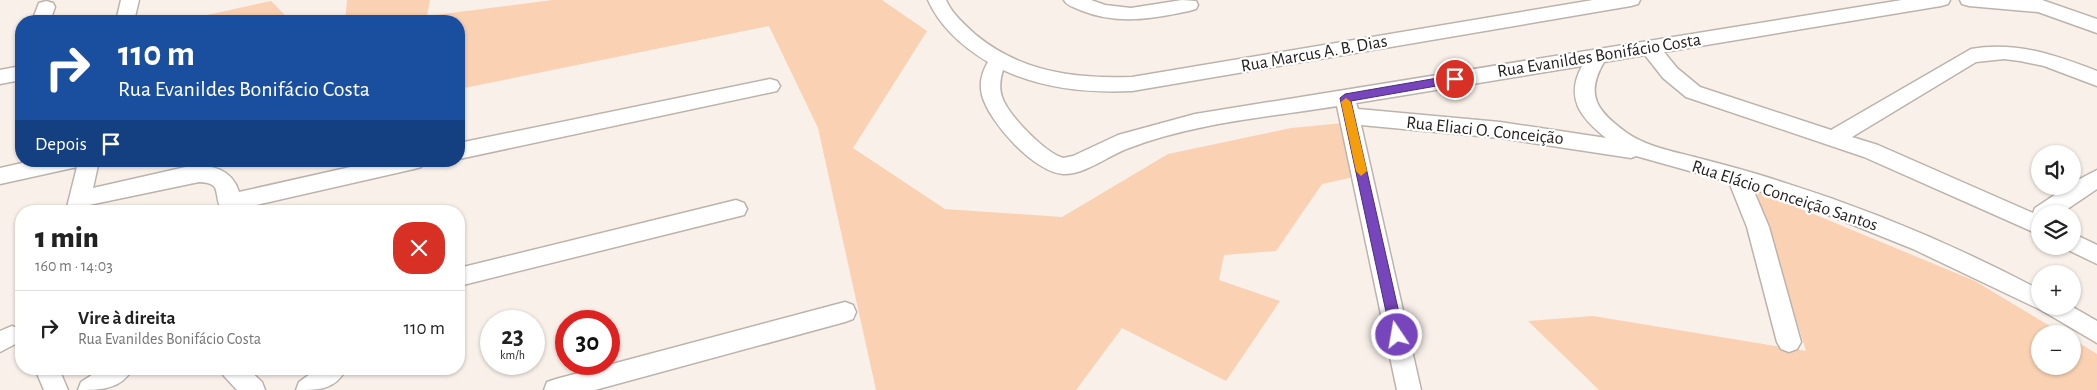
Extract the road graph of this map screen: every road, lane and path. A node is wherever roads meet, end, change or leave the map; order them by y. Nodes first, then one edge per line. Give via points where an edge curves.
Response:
1 (131, 0) edge
2 (1073, 0) edge
3 (1631, 0) edge
4 (1927, 0) edge
5 (1941, 0) edge
6 (1969, 0) edge
7 (2023, 0) edge
8 (938, 3) edge
9 (1598, 3) edge
10 (1189, 5) dead end
11 (2044, 7) junction
12 (127, 15) edge
13 (2097, 26) edge
14 (1650, 48) junction
15 (1598, 56) junction
16 (998, 61) junction
17 (15, 74) edge
18 (0, 77) edge
19 (2097, 79) edge
20 (770, 86) dead end
21 (1347, 107) junction
22 (1834, 138) junction
23 (465, 150) edge
24 (1639, 151) junction
25 (42, 167) edge
26 (88, 167) edge
27 (390, 167) edge
28 (0, 176) edge
29 (1737, 177) junction
30 (2097, 178) edge
31 (79, 205) edge
32 (229, 205) edge
33 (237, 205) edge
34 (2058, 205) edge
35 (736, 209) dead end
36 (2031, 216) edge
37 (2081, 247) edge
38 (2097, 255) edge
39 (465, 276) edge
40 (2031, 296) edge
41 (844, 312) dead end
42 (2066, 315) edge
43 (2097, 333) edge
44 (1789, 342) dead end
45 (50, 375) edge
46 (111, 375) edge
47 (238, 375) edge
48 (327, 375) edge
49 (56, 390) edge
50 (90, 390) edge
51 (253, 390) edge
52 (308, 390) edge
53 (556, 390) edge
54 (1409, 390) edge

1 - 12 street
2 - 10 street via 1095,10 1120,15
3 - 9 street, Rua Marcus A. B. Dias
4 - 5 street, Rua Evanildes Bonifácio Costa
4 - 14 street, Rua Evanildes Bonifácio Costa
6 - 11 street
7 - 11 street
8 - 16 street, Rua Marcus A. B. Dias via 967,38
9 - 16 street, Rua Marcus A. B. Dias via 1132,84 1082,85 1051,80
11 - 13 street
14 - 15 street, Rua Evanildes Bonifácio Costa
14 - 22 street via 1670,73 1693,92
15 - 21 street, Rua Evanildes Bonifácio Costa
15 - 24 street, Rua Elácio Conceição Santos via 1582,84 1584,99 1596,118
16 - 21 street, Rua Evanildes Bonifácio Costa via 990,73 990,88 999,111 1046,160 1059,166 1070,166 1106,148 1195,122
17 - 18 street
19 - 22 street via 2023,54 1986,52 1972,56
20 - 23 street
21 - 24 street, Rua Eliaci O. Conceição
21 - 54 street
22 - 36 street
24 - 29 street, Rua Elácio Conceição Santos
25 - 28 street
26 - 31 street
27 - 33 street
29 - 40 street, Rua Elácio Conceição Santos via 1796,194 1908,236
29 - 44 street via 1758,227
30 - 34 street
31 - 32 street via 190,174 205,173 217,176 225,183 230,192
35 - 39 street
37 - 38 street
41 - 53 street
42 - 43 street
45 - 49 street
46 - 50 street
47 - 51 street
48 - 52 street

